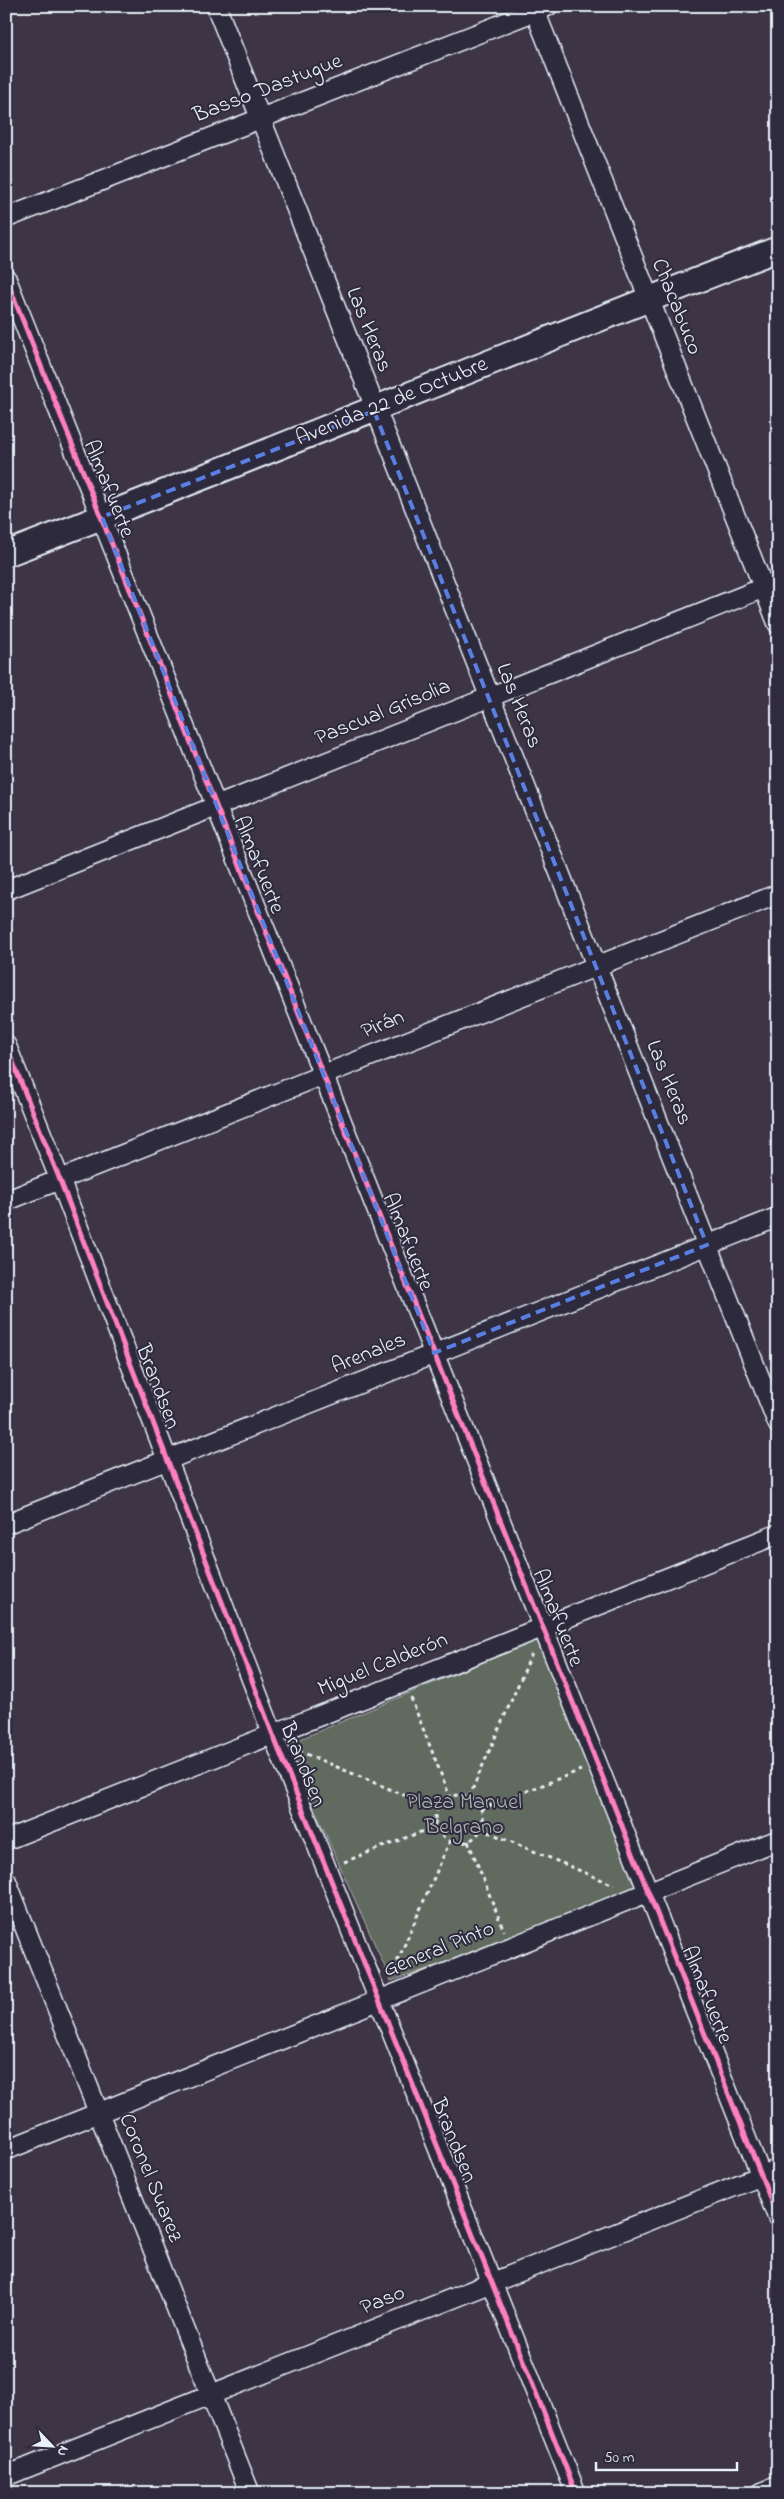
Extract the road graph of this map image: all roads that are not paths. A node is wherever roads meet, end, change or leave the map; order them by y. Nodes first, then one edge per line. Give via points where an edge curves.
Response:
1 (216, 6) edge
2 (539, 8) edge
3 (258, 118) junction
4 (6, 218) edge
5 (778, 249) edge
6 (6, 278) edge
7 (647, 299) junction
8 (374, 411) junction
9 (102, 518) junction
10 (6, 554) edge
11 (770, 584) edge
12 (778, 624) edge
13 (489, 696) junction
14 (216, 805) junction
15 (6, 890) edge
16 (778, 894) edge
17 (597, 966) junction
18 (6, 1045) edge
19 (323, 1074) junction
20 (60, 1180) junction
21 (6, 1201) edge
22 (778, 1217) edge
23 (707, 1245) junction
24 (434, 1353) junction
25 (778, 1424) edge
26 (167, 1460) junction
27 (6, 1524) edge
28 (778, 1534) edge
29 (540, 1635) junction
30 (272, 1735) junction
31 (6, 1840) edge
32 (778, 1840) edge
33 (6, 1880) edge
34 (648, 1892) junction
35 (379, 2000) junction
36 (99, 2112) junction
37 (6, 2150) edge
38 (769, 2173) edge
39 (778, 2218) edge
40 (492, 2283) junction
41 (211, 2395) junction
42 (6, 2476) edge
43 (778, 2486) edge
44 (250, 2493) edge
45 (576, 2493) edge
46 (761, 2493) edge

1 - 3 street, Las Heras
2 - 3 street, Basso Dastugue
2 - 7 street, Chacabuco
3 - 4 street, Basso Dastugue
3 - 8 street, Las Heras
5 - 7 main road, Avenida 22 de Octubre
6 - 9 street, Almafuerte
7 - 8 main road, Avenida 22 de Octubre
7 - 11 street, Chacabuco
8 - 9 main road, Avenida 22 de Octubre
8 - 13 street, Las Heras
9 - 10 main road, Avenida 22 de Octubre
9 - 14 street, Almafuerte
11 - 12 street, Chacabuco
11 - 13 street, Pascual Grisolia
13 - 14 street, Pascual Grisolia
13 - 17 street, Las Heras
14 - 15 street, Pascual Grisolia
14 - 19 street, Almafuerte
16 - 17 street, Pirán
17 - 19 street, Pirán
17 - 23 street, Las Heras
18 - 20 street, Brandsen
19 - 20 street, Pirán
19 - 24 street, Almafuerte
20 - 21 street, Pirán
20 - 26 street, Brandsen
22 - 23 street, Arenales
23 - 24 street, Arenales
23 - 25 street, Las Heras
24 - 26 street, Arenales
24 - 29 street, Almafuerte
26 - 27 street, Arenales
26 - 30 street, Brandsen
28 - 29 street, Miguel Calderón
29 - 30 street, Miguel Calderón
29 - 34 street, Almafuerte
30 - 31 street, Miguel Calderón
30 - 35 street, Brandsen
32 - 34 street, General Pinto
33 - 36 street, Coronel Suarez
34 - 35 street, General Pinto
34 - 38 street, Almafuerte
35 - 36 street, General Pinto
35 - 40 street, Brandsen
36 - 37 street, General Pinto
36 - 41 street, Coronel Suarez
38 - 39 street, Almafuerte
38 - 40 street, Paso
40 - 41 street, Paso
40 - 45 street, Brandsen
41 - 42 street, Paso
41 - 44 street, Coronel Suarez
43 - 46 street

